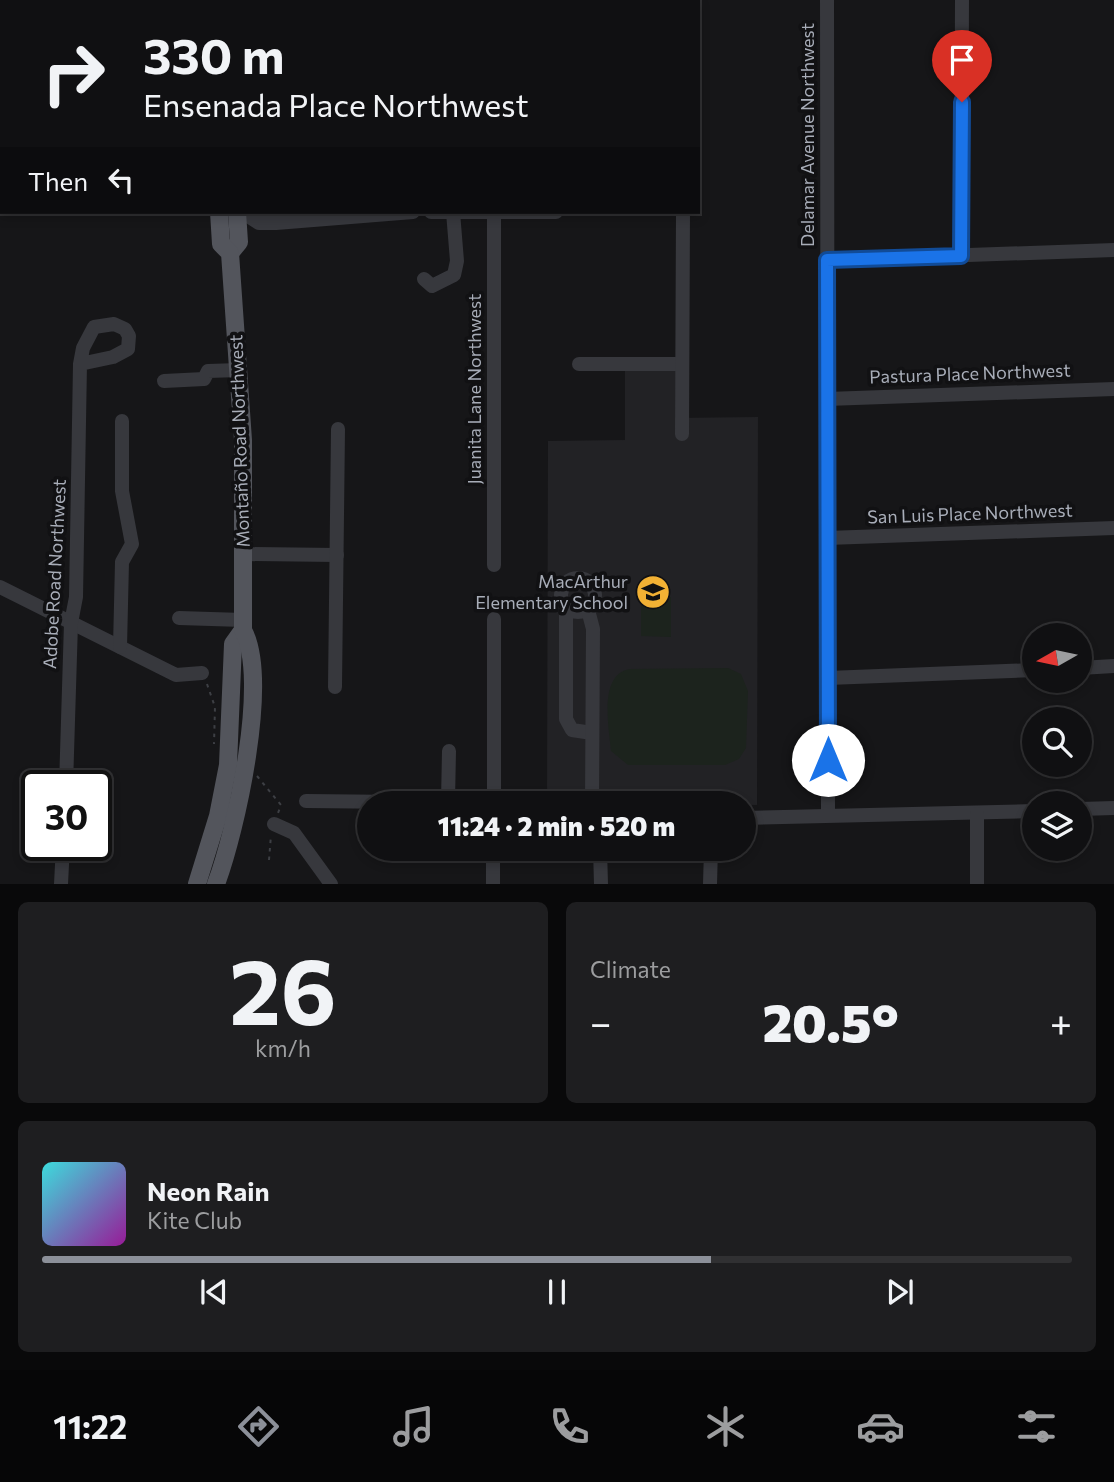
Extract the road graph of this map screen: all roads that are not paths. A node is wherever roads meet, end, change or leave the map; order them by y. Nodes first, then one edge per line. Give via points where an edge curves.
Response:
1 (827, 0) edge
2 (962, 0) edge
3 (219, 214) edge
4 (240, 214) edge
5 (243, 214) edge
6 (385, 214) edge
7 (453, 214) edge
8 (494, 214) edge
9 (683, 214) edge
10 (1114, 250) edge
11 (230, 253) junction
12 (961, 256) junction
13 (827, 260) junction
14 (424, 279) dead end
15 (579, 364) dead end
16 (682, 364) junction
17 (80, 365) dead end
18 (239, 370) junction
19 (164, 381) dead end
20 (1114, 389) edge
21 (827, 398) junction
22 (122, 421) dead end
23 (338, 429) dead end
24 (682, 434) dead end
25 (1114, 528) edge
26 (827, 538) junction
27 (243, 554) junction
28 (337, 555) junction
29 (494, 565) dead end
30 (0, 587) edge
31 (566, 608) junction
32 (588, 610) junction
33 (179, 618) dead end
34 (494, 619) dead end
35 (71, 623) junction
36 (243, 625) junction
37 (120, 647) junction
38 (1114, 666) edge
39 (1092, 667) edge
40 (1022, 670) edge
41 (202, 673) road end
42 (828, 678) junction
43 (335, 687) dead end
44 (592, 733) junction
45 (449, 751) dead end
46 (66, 770) edge
47 (448, 791) edge
48 (495, 791) edge
49 (592, 791) edge
50 (306, 801) dead end
51 (357, 801) edge
52 (1114, 807) edge
53 (1092, 808) edge
54 (1022, 812) edge
55 (977, 814) junction
56 (828, 816) junction
57 (756, 818) edge
58 (274, 824) road end
59 (62, 861) edge
60 (493, 861) edge
61 (600, 861) edge
62 (711, 861) edge
63 (61, 884) edge
64 (197, 884) edge
65 (216, 884) edge
66 (331, 884) edge
67 (493, 884) edge
68 (601, 884) edge
69 (710, 884) edge
70 (977, 884) edge

1 - 13 street, Delamar Avenue Northwest
2 - 12 street
3 - 11 main road, Montaño Road Northwest via 220,244
4 - 11 main road, Montaño Road Northwest via 239,242
5 - 6 street via 259,223
7 - 14 street via 454,275 432,286
8 - 29 street, Juanita Lane Northwest
9 - 16 street
10 - 12 street
11 - 18 main road, Montaño Road Northwest
12 - 13 street
13 - 21 street, Delamar Avenue Northwest
15 - 16 street
16 - 24 street
17 - 35 street, Adobe Road Northwest via 76,597
18 - 19 street via 208,372 204,379
18 - 27 main road, Montaño Road Northwest
20 - 21 street, Pastura Place Northwest
21 - 26 street, Delamar Avenue Northwest
22 - 37 street via 122,491 132,544 122,562
23 - 28 street
25 - 26 street, San Luis Place Northwest
26 - 42 street, Delamar Avenue Northwest
27 - 28 street
27 - 36 main road, Montaño Road Northwest
28 - 43 street
30 - 35 street
31 - 32 street via 577,613
31 - 32 street via 561,598 563,586 577,577 588,580 594,589 595,600
31 - 44 street via 566,719 572,730
32 - 44 street via 593,629
33 - 36 street
34 - 48 street
35 - 37 street
35 - 46 street, Adobe Road Northwest
36 - 64 main road, Montaño Road Northwest via 233,644 228,765
36 - 65 main road, Montaño Road Northwest via 252,645 247,752 234,828
37 - 41 street via 176,676
38 - 39 street
40 - 42 street
42 - 56 street, Delamar Avenue Northwest
44 - 49 street
45 - 47 street
50 - 51 street
52 - 53 street
54 - 55 street
55 - 56 street
55 - 70 street
56 - 57 street
58 - 66 street via 294,833
59 - 63 street
60 - 67 street
61 - 68 street
62 - 69 street

